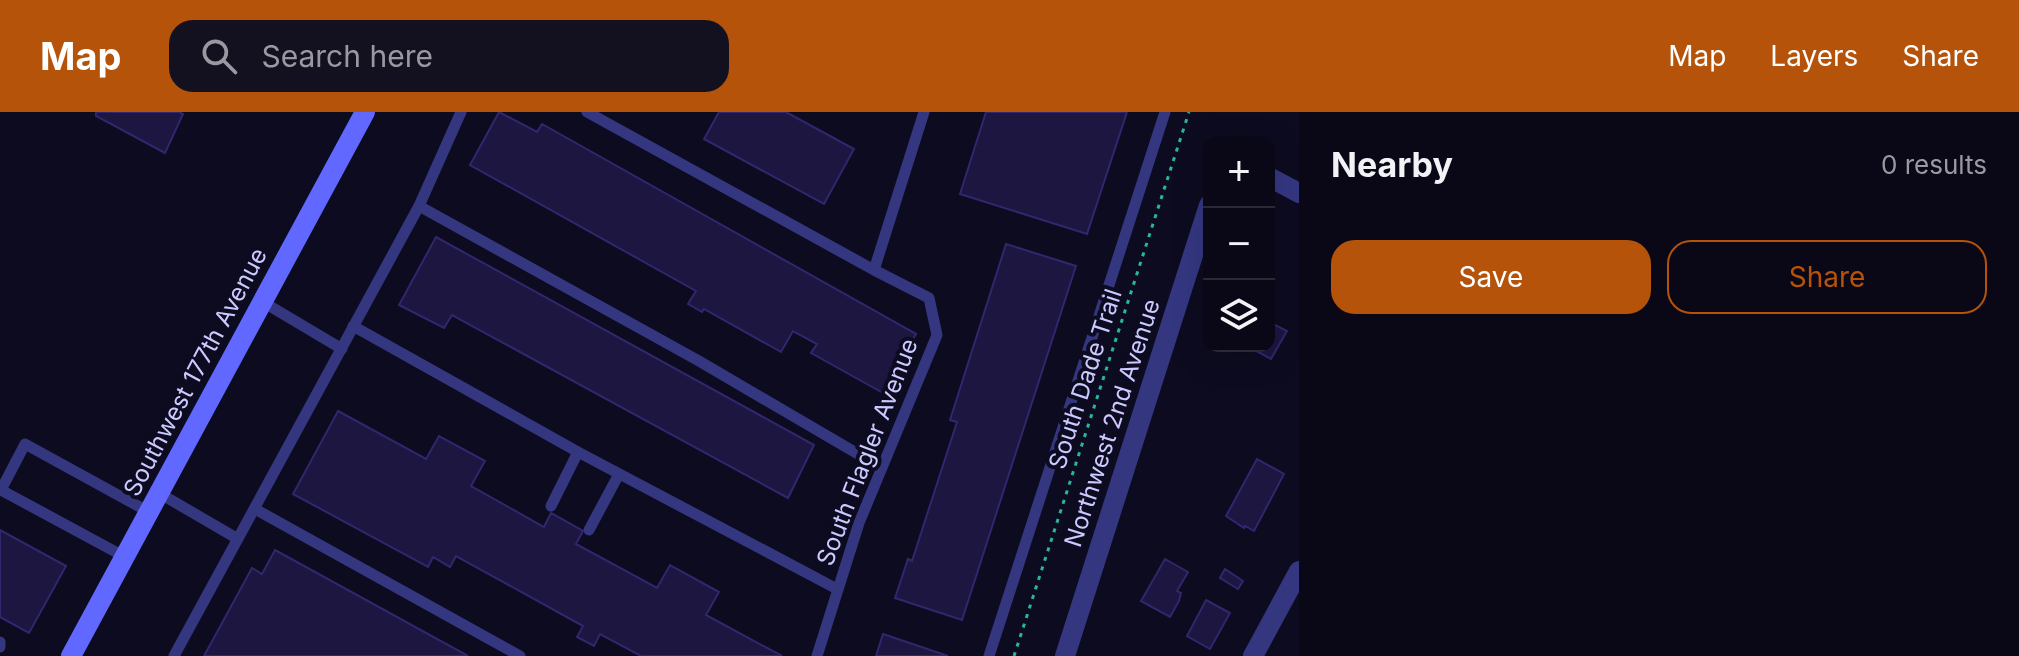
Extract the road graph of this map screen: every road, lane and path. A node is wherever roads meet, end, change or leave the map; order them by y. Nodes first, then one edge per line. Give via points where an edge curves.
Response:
1 (365, 112) edge
2 (461, 112) edge
3 (587, 112) edge
4 (924, 112) edge
5 (1165, 112) edge
6 (1189, 112) edge
7 (1275, 180) edge
8 (1299, 193) edge
9 (419, 206) junction
10 (1208, 208) edge
11 (874, 270) junction
12 (263, 302) junction
13 (353, 326) junction
14 (342, 349) junction
15 (578, 452) junction
16 (882, 468) junction
17 (619, 474) junction
18 (159, 493) junction
19 (551, 506) dead end
20 (255, 509) junction
21 (149, 512) junction
22 (589, 530) dead end
23 (238, 539) junction
24 (125, 557) junction
25 (1299, 571) edge
26 (837, 589) junction
27 (71, 656) edge
28 (174, 656) edge
29 (520, 656) edge
30 (817, 656) edge
31 (989, 656) edge
32 (1014, 656) edge
33 (1065, 656) edge
34 (1253, 656) edge

1 - 12 main road, Southwest 177th Avenue
2 - 9 lane
3 - 11 lane
4 - 11 lane
5 - 31 lane
6 - 32 path, South Dade Trail
7 - 8 street
9 - 13 lane
9 - 16 lane
10 - 33 street, Northwest 2nd Avenue
11 - 16 lane, South Flagler Avenue via 929,298 937,335
12 - 14 lane
12 - 18 main road, Southwest 177th Avenue
13 - 14 lane
13 - 15 lane
14 - 20 lane
15 - 17 lane
15 - 19 lane
16 - 26 lane, South Flagler Avenue
17 - 22 lane
17 - 26 lane
18 - 21 main road, Southwest 177th Avenue
18 - 23 lane
20 - 23 lane
20 - 29 lane
21 - 24 main road, Southwest 177th Avenue
21 - 24 lane via 25,444 1,490
23 - 28 lane
24 - 27 main road, Southwest 177th Avenue
25 - 34 street
26 - 30 lane, South Flagler Avenue

